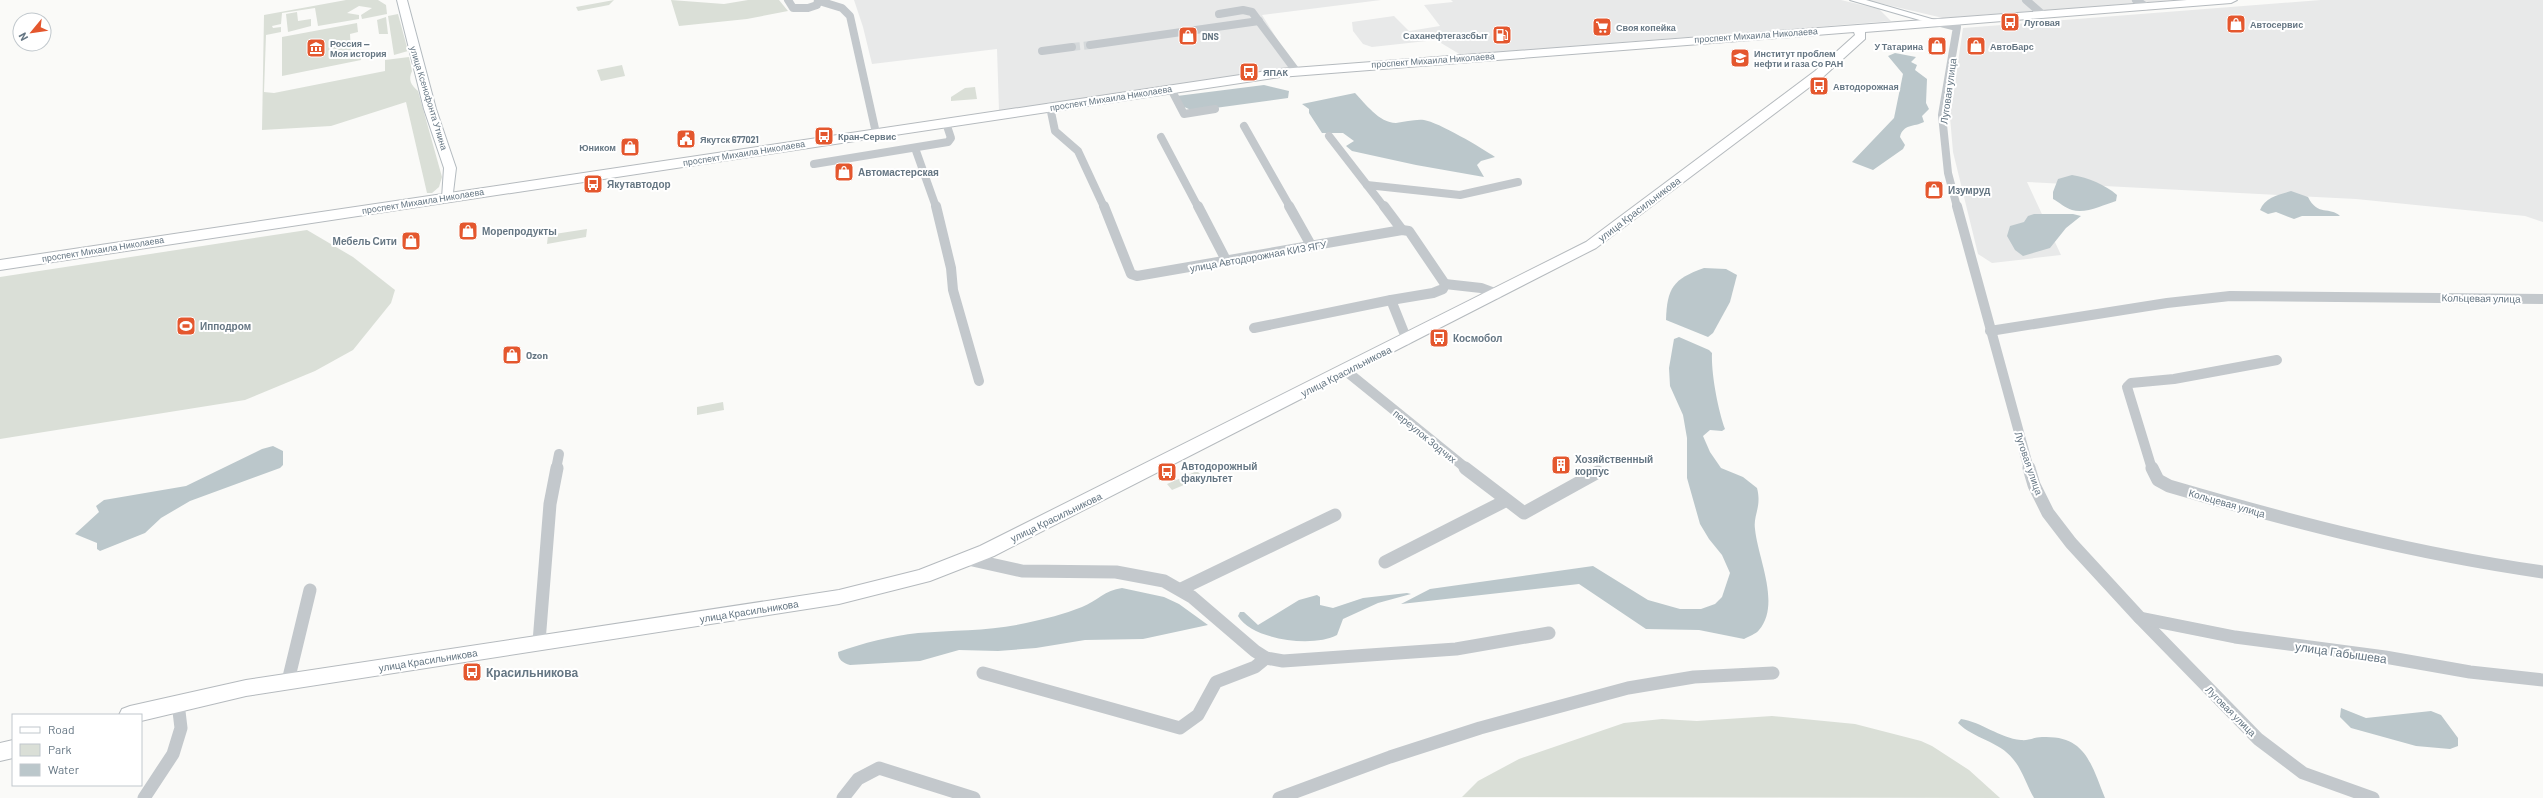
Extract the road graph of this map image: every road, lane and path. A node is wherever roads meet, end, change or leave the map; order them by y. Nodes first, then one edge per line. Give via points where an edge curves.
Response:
1 (402, 0) edge
2 (788, 0) edge
3 (819, 0) edge
4 (1855, 0) edge
5 (2026, 0) edge
6 (2231, 0) edge
7 (2141, 3) edge
8 (814, 7) junction
9 (838, 7) junction
10 (1219, 14) dead end
11 (2042, 14) junction
12 (1259, 21) junction
13 (1937, 22) junction
14 (1858, 28) junction
15 (1090, 45) tunnel mouth
16 (1072, 47) tunnel mouth
17 (1042, 51) dead end
18 (1296, 71) junction
19 (1171, 89) junction
20 (1050, 107) junction
21 (1215, 109) dead end
22 (946, 123) junction
23 (1244, 126) dead end
24 (876, 133) junction
25 (1329, 136) dead end
26 (1161, 137) dead end
27 (915, 148) junction
28 (814, 164) dead end
29 (1518, 182) dead end
30 (1367, 185) junction
31 (448, 198) junction
32 (1402, 230) junction
33 (1312, 247) junction
34 (1227, 262) junction
35 (0, 265) edge
36 (1445, 284) junction
37 (1497, 294) junction
38 (2543, 299) edge
39 (1392, 300) junction
40 (1254, 328) dead end
41 (1990, 331) junction
42 (1407, 340) junction
43 (2277, 360) dead end
44 (1346, 371) junction
45 (979, 381) dead end
46 (559, 454) dead end
47 (1598, 472) dead end
48 (1505, 501) junction
49 (1335, 515) dead end
50 (968, 559) junction
51 (1385, 562) dead end
52 (2543, 572) edge
53 (1181, 589) junction
54 (310, 590) dead end
55 (2140, 618) junction
56 (1549, 633) dead end
57 (539, 642) junction
58 (1266, 658) junction
59 (983, 673) dead end
60 (1773, 673) dead end
61 (2543, 680) edge
62 (288, 681) junction
63 (178, 703) junction
64 (134, 714) edge
65 (12, 749) edge
66 (0, 752) edge
67 (144, 798) edge
68 (843, 798) edge
69 (974, 798) edge
70 (1279, 798) edge
71 (2373, 798) edge

1 - 31 street, улица Ксенофонта Уткина via 430,109 450,168
2 - 8 street via 793,8
3 - 8 street via 818,5
3 - 9 street
4 - 13 street
5 - 11 street
6 - 7 main road, проспект Михаила Николаева
7 - 11 main road, проспект Михаила Николаева
8 - 9 street
9 - 24 street via 846,10 850,16
10 - 12 street via 1248,11
11 - 13 main road, проспект Михаила Николаева
12 - 15 street
12 - 18 street
13 - 14 main road, проспект Михаила Николаева
13 - 41 street, Луговая улица via 1957,27 1942,115 1943,139 1948,173
14 - 18 main road, проспект Михаила Николаева
14 - 37 main road, улица Красильникова via 1861,36 1819,74 1606,235
16 - 17 street
18 - 19 main road, проспект Михаила Николаева
19 - 20 main road, проспект Михаила Николаева
19 - 21 street via 1184,114
20 - 22 main road, проспект Михаила Николаева
20 - 34 street, улица Автодорожная КИЗ ЯГУ via 1055,131 1078,151 1107,213 1131,274 1137,276
22 - 24 main road, проспект Михаила Николаева
22 - 27 street via 951,138 948,142
23 - 33 street
24 - 31 main road, проспект Михаила Николаева
25 - 30 street
26 - 34 street
27 - 28 street
27 - 45 street via 941,221 952,268 953,290
29 - 30 street via 1460,195
30 - 32 street
31 - 35 main road, проспект Михаила Николаева
32 - 33 street, улица Автодорожная КИЗ ЯГУ
32 - 36 street via 1413,234
33 - 34 street, улица Автодорожная КИЗ ЯГУ
36 - 37 street via 1481,288
36 - 39 street via 1443,289 1433,293
37 - 42 main road, улица Красильникова
38 - 41 street, Кольцевая улица via 2230,296 2167,303
39 - 40 street
39 - 42 street
41 - 55 street, Луговая улица via 2025,457 2034,485 2048,513
42 - 44 main road, улица Красильникова
43 - 52 street, Кольцевая улица via 2174,379 2131,383 2127,387 2158,480 2168,486 2299,524 2481,564
44 - 48 street, переулок Зодчих
44 - 50 main road, улица Красильникова
46 - 57 street via 550,504
47 - 48 street, переулок Зодчих via 1524,513
48 - 51 street
49 - 53 street
50 - 53 street via 1022,571 1100,571 1135,574 1164,581
50 - 57 main road, улица Красильникова via 887,586 839,597
53 - 58 street
54 - 62 street
55 - 61 street, улица Габышева via 2235,637 2384,657 2470,672
55 - 71 street, Луговая улица via 2242,723 2287,763 2323,782
56 - 58 street via 1456,649 1403,654 1283,661
57 - 62 main road, улица Красильникова
58 - 59 street via 1256,667 1216,682 1200,715 1191,724 1180,728
60 - 70 street via 1694,676 1628,688 1480,728 1390,757
62 - 63 main road, улица Красильникова
63 - 64 main road, улица Красильникова
63 - 67 street via 181,728 173,754
65 - 66 main road
68 - 69 street via 864,773 879,768

